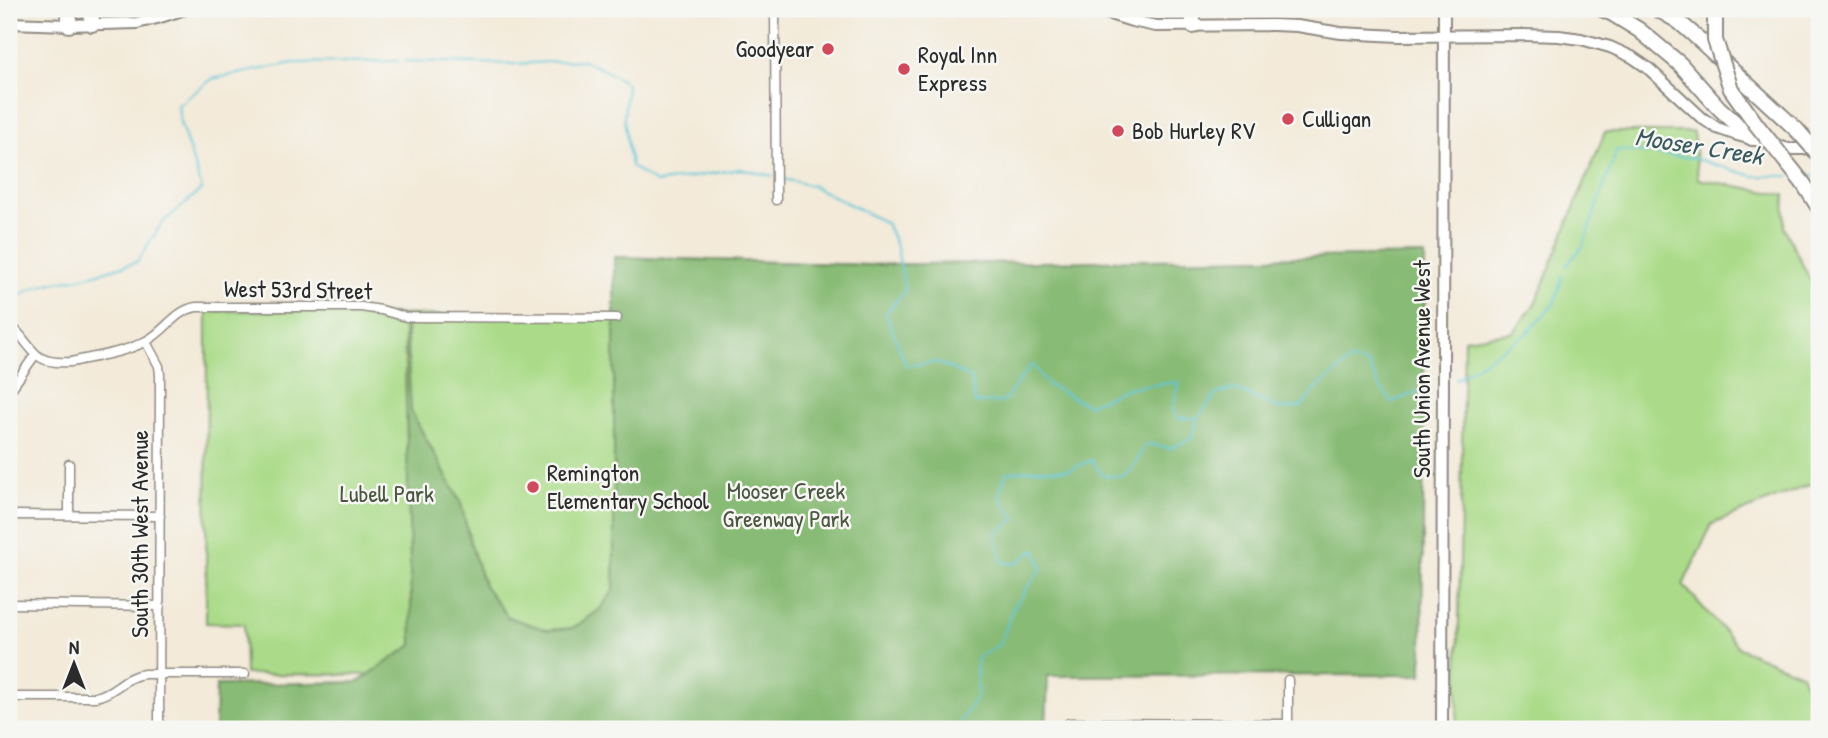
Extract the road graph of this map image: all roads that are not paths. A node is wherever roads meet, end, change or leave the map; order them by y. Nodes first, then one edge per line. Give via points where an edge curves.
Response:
1 (69, 9) edge
2 (91, 9) edge
3 (185, 9) edge
4 (775, 9) edge
5 (1094, 9) edge
6 (1193, 9) edge
7 (1444, 9) edge
8 (1602, 9) edge
9 (1657, 9) edge
10 (1715, 9) edge
11 (9, 23) edge
12 (92, 24) junction
13 (69, 25) junction
14 (1193, 26) junction
15 (1444, 35) junction
16 (1752, 138) junction
17 (1819, 149) edge
18 (1819, 155) edge
19 (776, 200) dead end
20 (1819, 208) edge
21 (617, 318) dead end
22 (9, 324) edge
23 (146, 342) junction
24 (35, 355) junction
25 (9, 392) edge
26 (69, 464) dead end
27 (69, 514) junction
28 (9, 515) edge
29 (160, 516) junction
30 (9, 604) edge
31 (160, 606) junction
32 (159, 673) junction
33 (245, 674) dead end
34 (1288, 680) dead end
35 (9, 697) edge
36 (1069, 723) dead end
37 (1106, 726) edge
38 (1198, 726) edge
39 (1288, 726) edge
40 (159, 729) edge
41 (1443, 729) edge

1 - 13 highway
2 - 12 highway
3 - 12 street via 137,23
4 - 19 street
5 - 14 street via 1150,25
6 - 14 highway
7 - 15 street, South Union Avenue West
8 - 16 highway via 1639,30 1680,64
9 - 18 highway, bridge via 1693,34
10 - 20 highway, bridge via 1715,40 1731,89
11 - 13 street
12 - 13 street
14 - 15 street via 1273,25 1341,33
15 - 16 street via 1559,36 1610,47 1647,68 1717,128
15 - 41 street, South Union Avenue West
16 - 17 street via 1789,149
21 - 23 street, West 53rd Street via 406,317 361,307 196,307 179,314
22 - 24 street
23 - 24 street, West 53rd Street via 71,362 52,362
23 - 29 street, South 30th West Avenue via 159,370
24 - 25 street
26 - 27 street
27 - 28 street
27 - 29 street
29 - 31 street, South 30th West Avenue
30 - 31 street
31 - 32 street, South 30th West Avenue
32 - 33 street
32 - 35 street via 137,674 95,697
32 - 40 street, South 30th West Avenue
34 - 39 street
36 - 37 street
37 - 38 street
38 - 39 street

